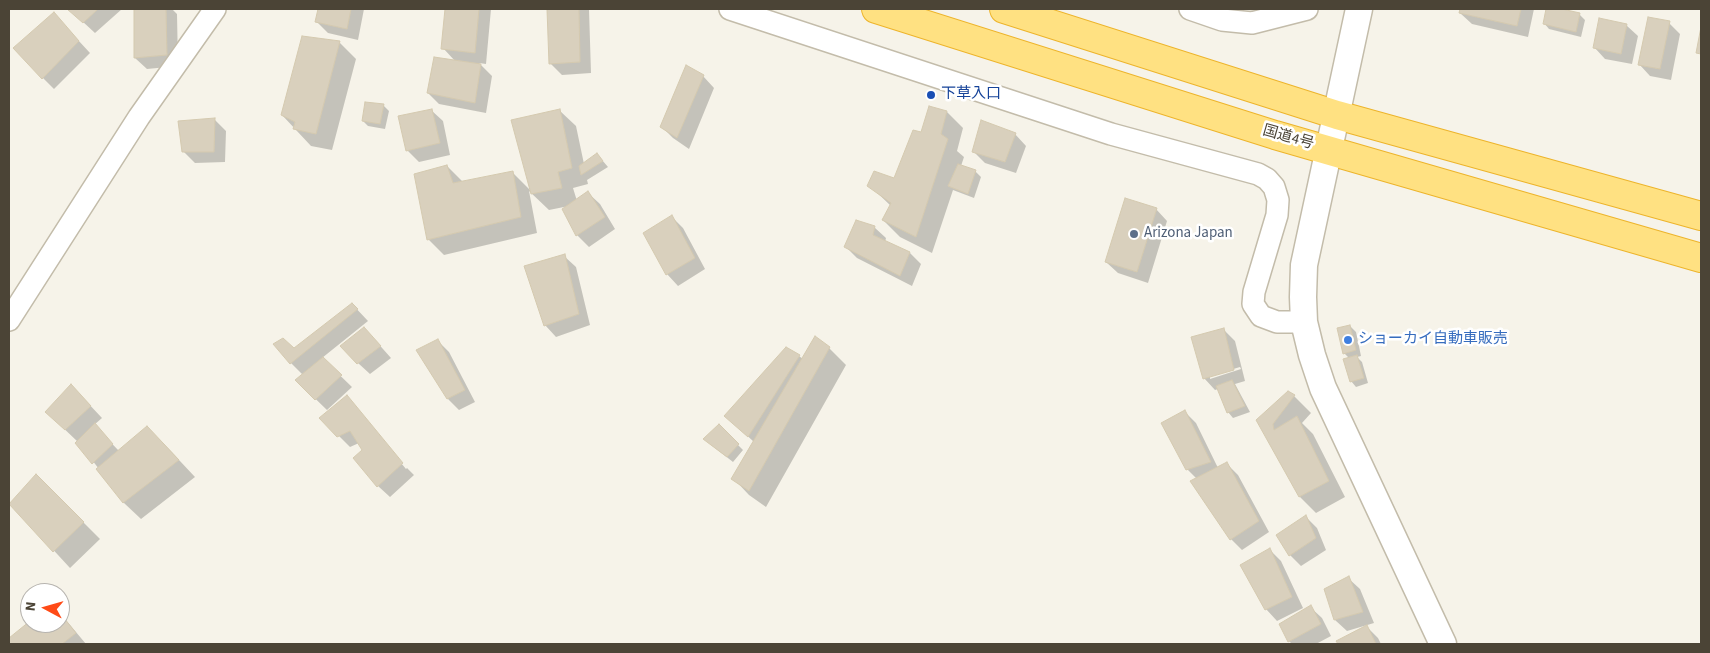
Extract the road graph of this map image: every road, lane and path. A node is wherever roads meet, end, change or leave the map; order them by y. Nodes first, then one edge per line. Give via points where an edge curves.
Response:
1 (216, 9) edge
2 (730, 9) edge
3 (876, 9) edge
4 (1004, 9) edge
5 (1190, 9) edge
6 (1307, 9) edge
7 (1359, 9) edge
8 (1338, 115) junction
9 (1330, 150) junction
10 (1701, 216) edge
11 (1701, 258) edge
12 (9, 320) edge
13 (1304, 322) junction
14 (1443, 644) edge

1 - 12 street via 139,117
2 - 13 street via 1111,134 1258,174 1274,188 1278,200 1277,215 1253,304 1261,316 1277,322
3 - 9 highway, 国道4号
4 - 8 highway
5 - 6 street via 1222,20 1252,23
7 - 8 street
8 - 9 street
8 - 10 highway
9 - 11 highway, 国道4号
9 - 13 street via 1304,265
13 - 14 street via 1323,388

